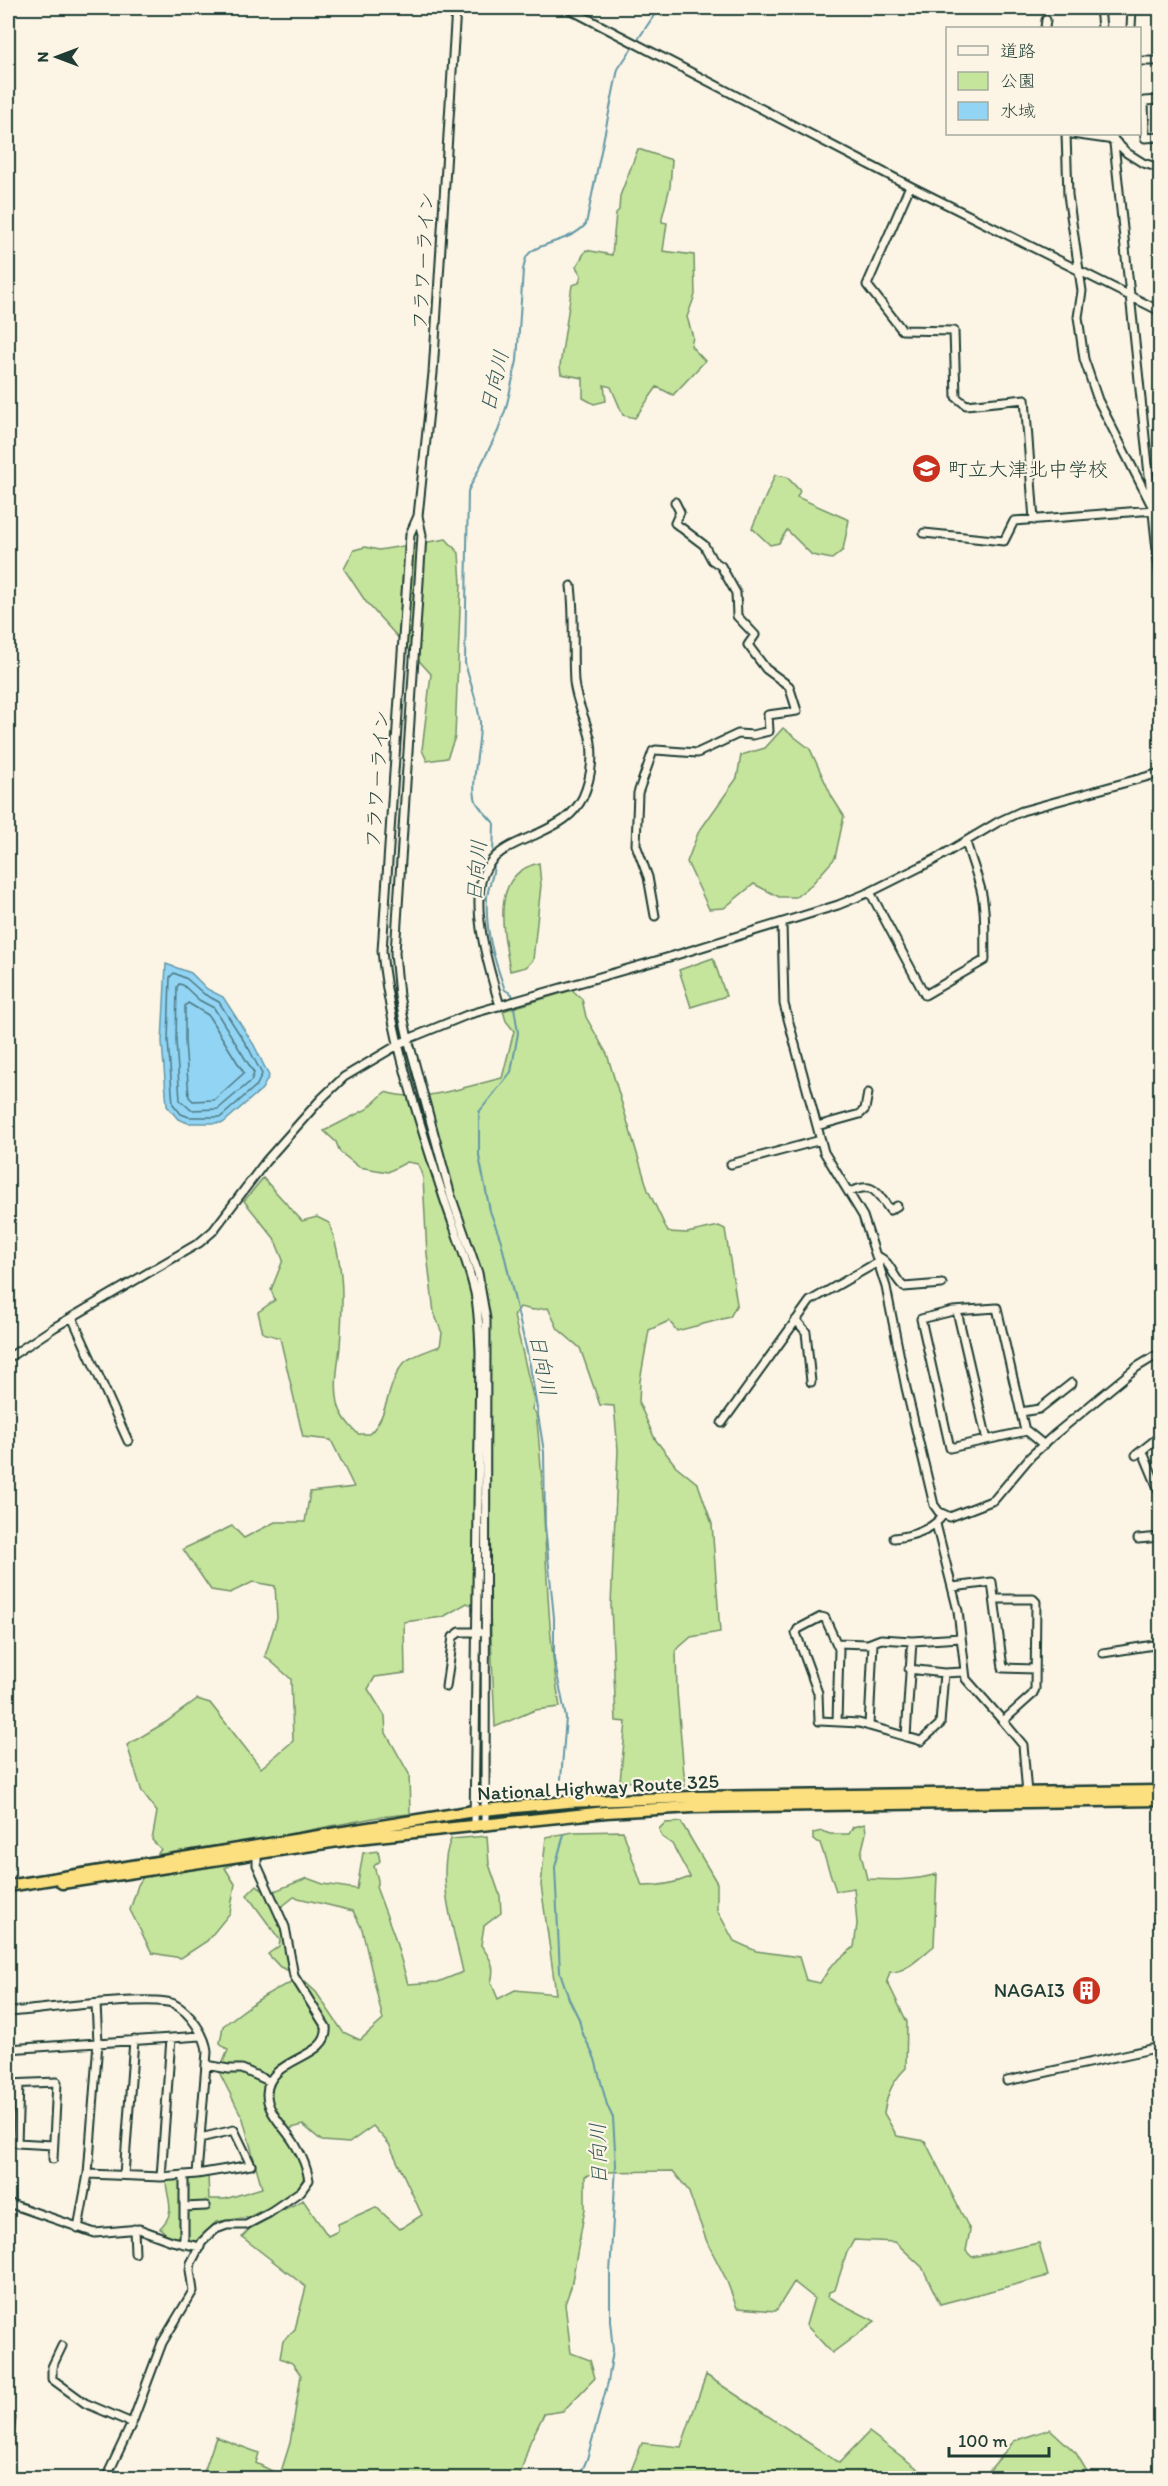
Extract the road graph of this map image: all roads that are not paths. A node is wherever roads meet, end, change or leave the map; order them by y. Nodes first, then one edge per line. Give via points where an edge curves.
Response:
1 (456, 8) edge
2 (567, 8) edge
3 (1100, 8) edge
4 (1132, 8) edge
5 (1046, 20) dead end
6 (1045, 27) edge
7 (1102, 27) edge
8 (1131, 27) edge
9 (1141, 61) edge
10 (1161, 61) edge
11 (1161, 100) edge
12 (1066, 135) edge
13 (1086, 135) edge
14 (1114, 137) edge
15 (1161, 137) edge
16 (1161, 168) edge
17 (910, 186) junction
18 (1079, 271) junction
19 (1130, 297) junction
20 (1161, 311) edge
21 (675, 502) dead end
22 (1154, 510) junction
23 (418, 516) junction
24 (1034, 520) junction
25 (924, 533) dead end
26 (1160, 567) edge
27 (1161, 579) edge
28 (571, 586) dead end
29 (1161, 773) edge
30 (966, 842) junction
31 (870, 892) junction
32 (655, 916) dead end
33 (782, 923) junction
34 (500, 1006) junction
35 (408, 1039) junction
36 (399, 1044) junction
37 (868, 1093) dead end
38 (817, 1126) junction
39 (821, 1140) junction
40 (731, 1164) dead end
41 (850, 1192) junction
42 (897, 1206) dead end
43 (877, 1259) junction
44 (942, 1284) dead end
45 (957, 1311) junction
46 (72, 1317) junction
47 (796, 1320) junction
48 (1161, 1353) edge
49 (8, 1359) edge
50 (811, 1382) dead end
51 (1072, 1383) dead end
52 (1021, 1412) junction
53 (722, 1424) dead end
54 (1025, 1431) junction
55 (1161, 1436) edge
56 (987, 1440) junction
57 (128, 1441) dead end
58 (1044, 1445) junction
59 (1161, 1493) edge
60 (943, 1515) junction
61 (936, 1524) junction
62 (1161, 1537) edge
63 (894, 1538) dead end
64 (1138, 1539) dead end
65 (952, 1587) junction
66 (995, 1599) junction
67 (480, 1631) junction
68 (960, 1638) junction
69 (912, 1641) junction
70 (837, 1643) junction
71 (873, 1643) junction
72 (1161, 1644) edge
73 (1103, 1653) dead end
74 (909, 1669) junction
75 (1035, 1669) junction
76 (964, 1672) junction
77 (944, 1673) junction
78 (446, 1687) dead end
79 (1003, 1721) junction
80 (837, 1722) junction
81 (869, 1726) junction
82 (906, 1737) junction
83 (1161, 1791) edge
84 (1027, 1797) junction
85 (1161, 1800) edge
86 (479, 1811) junction
87 (480, 1825) junction
88 (257, 1854) junction
89 (8, 1886) edge
90 (8, 1892) edge
91 (96, 2004) junction
92 (8, 2012) edge
93 (201, 2036) junction
94 (171, 2038) junction
95 (134, 2040) junction
96 (98, 2042) junction
97 (1161, 2047) edge
98 (8, 2049) edge
99 (206, 2065) junction
100 (1007, 2080) dead end
101 (269, 2081) junction
102 (8, 2084) edge
103 (20, 2084) junction
104 (200, 2139) junction
105 (53, 2145) junction
106 (52, 2159) dead end
107 (88, 2174) junction
108 (197, 2174) junction
109 (124, 2175) junction
110 (184, 2175) junction
111 (160, 2177) junction
112 (8, 2203) edge
113 (206, 2206) dead end
114 (184, 2207) junction
115 (78, 2228) junction
116 (134, 2229) junction
117 (184, 2244) junction
118 (200, 2247) junction
119 (135, 2253) dead end
120 (62, 2346) dead end
121 (8, 2417) edge
122 (132, 2422) junction
123 (8, 2445) edge
124 (106, 2478) edge

1 - 23 street, フラワーライン via 433,373
2 - 17 street
3 - 7 street
4 - 8 street
5 - 6 street
9 - 10 street
11 - 15 street via 1144,101 1145,138
12 - 18 street via 1068,195
13 - 14 street
14 - 16 street via 1126,153
14 - 19 street
17 - 18 street
17 - 24 street via 867,285 902,330 954,331 956,397 966,405 1025,399
18 - 19 street
18 - 22 street via 1082,291 1078,317 1084,358 1098,400
19 - 20 street
19 - 22 street
21 - 32 street via 680,512 675,523 704,545 712,560 721,566 736,592 737,616 755,635 748,645 765,669 789,686 797,711 768,715 769,731 738,734 703,752 653,751 638,793 636,846 648,877
22 - 24 street
22 - 26 street
23 - 35 street, フラワーライン via 422,535 395,953
23 - 36 street, フラワーライン via 411,534 382,951
24 - 25 street via 1014,521 1004,541
26 - 27 street
28 - 34 street via 574,683 592,743 591,771 584,795 570,816 497,854 487,866 480,892 482,943
29 - 30 street via 1022,812
30 - 31 street
30 - 31 street via 980,884 985,960 925,994
31 - 33 street
33 - 34 street
33 - 38 street via 784,1004
34 - 35 street
35 - 36 street
35 - 67 street, フラワーライン via 484,1303 487,1365
36 - 46 street via 344,1077 321,1099 199,1243
36 - 67 street, フラワーライン via 477,1307
37 - 38 street via 865,1110 860,1114
38 - 39 street
39 - 40 street
39 - 41 street via 830,1164
41 - 42 street via 868,1187 890,1210
41 - 43 street via 863,1216
43 - 44 street via 890,1265 904,1287
43 - 47 street via 810,1301
43 - 60 street via 934,1505
45 - 52 street via 997,1308
45 - 56 street
45 - 56 street via 921,1319 950,1448
46 - 49 street
46 - 57 street
47 - 50 street via 806,1332
47 - 53 street
48 - 58 street via 1137,1367
51 - 52 street via 1039,1409
52 - 54 street
54 - 56 street
54 - 58 street
55 - 59 street via 1139,1453
58 - 60 street via 994,1500 950,1517
60 - 61 street
61 - 63 street
61 - 65 street
62 - 64 street
65 - 66 street via 990,1582
65 - 68 street
66 - 75 street via 1003,1668
66 - 75 street via 1035,1600
67 - 78 street via 460,1632 453,1637
67 - 86 street
68 - 69 street
68 - 76 street
69 - 71 street via 881,1639
69 - 74 street
70 - 71 street
70 - 80 street
70 - 80 street via 824,1617 796,1630 818,1693 818,1720
71 - 81 street
72 - 73 street
74 - 77 street
74 - 82 street
75 - 79 street via 1034,1692
76 - 77 street
76 - 79 street via 969,1685
77 - 82 street via 940,1724 921,1741
79 - 84 street via 1023,1745
80 - 81 street
81 - 82 street
83 - 84 highway, National Highway Route 325
84 - 85 highway, National Highway Route 325
84 - 86 highway, National Highway Route 325 via 693,1797 567,1802
84 - 87 highway, National Highway Route 325 via 678,1807
86 - 87 street
86 - 89 highway, National Highway Route 325
87 - 88 highway, National Highway Route 325
88 - 90 highway, National Highway Route 325
88 - 101 street via 257,1865 285,1928 294,1976 324,2021 327,2033 319,2046 278,2070
91 - 92 street
91 - 93 street via 173,2003 190,2016
91 - 96 street
93 - 94 street
93 - 99 street via 206,2044
94 - 95 street
94 - 111 street
95 - 96 street
95 - 109 street
96 - 98 street
96 - 107 street
97 - 100 street
99 - 101 street via 242,2069
99 - 104 street
101 - 118 street via 268,2105 297,2146 307,2171 307,2185 246,2225 216,2229
102 - 103 street
103 - 105 street via 17,2143
103 - 105 street via 57,2082
104 - 108 street
104 - 108 street via 234,2130 251,2165
105 - 106 street
107 - 109 street
107 - 115 street
108 - 110 street
109 - 111 street
110 - 111 street
110 - 114 street
112 - 115 street
113 - 114 street
114 - 117 street
115 - 116 street via 95,2233
116 - 117 street
116 - 119 street
117 - 118 street
118 - 122 street via 190,2270 193,2291 162,2343
120 - 122 street via 51,2379 85,2403
121 - 123 street
122 - 124 street

